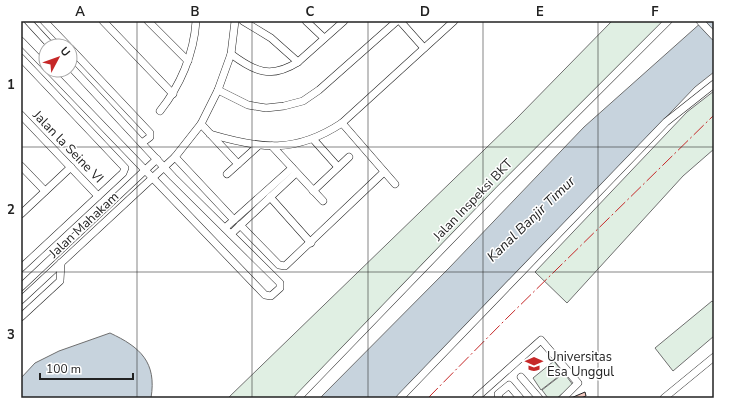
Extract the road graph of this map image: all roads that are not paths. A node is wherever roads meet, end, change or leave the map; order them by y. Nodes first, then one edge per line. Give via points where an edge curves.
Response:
1 (28, 21) edge
2 (44, 21) edge
3 (103, 21) edge
4 (148, 21) edge
5 (196, 21) edge
6 (235, 21) edge
7 (243, 21) edge
8 (306, 21) edge
9 (344, 21) edge
10 (397, 21) edge
11 (400, 21) edge
12 (668, 21) edge
13 (700, 21) edge
14 (450, 22) edge
15 (52, 30) junction
16 (714, 36) edge
17 (43, 37) joint
18 (60, 38) edge
19 (324, 38) junction
20 (21, 41) edge
21 (424, 48) junction
22 (231, 54) junction
23 (78, 56) edge
24 (21, 58) edge
25 (38, 59) edge
26 (188, 61) junction
27 (298, 62) junction
28 (78, 75) edge
29 (57, 78) edge
30 (714, 84) edge
31 (218, 90) junction
32 (173, 94) junction
33 (160, 111) dead end
34 (21, 115) edge
35 (342, 123) junction
36 (201, 124) junction
37 (210, 134) junction
38 (313, 139) junction
39 (142, 144) junction
40 (258, 146) junction
41 (272, 146) junction
42 (175, 157) junction
43 (349, 157) dead end
44 (157, 159) junction
45 (238, 164) junction
46 (21, 166) edge
47 (71, 167) junction
48 (165, 167) junction
49 (338, 167) junction
50 (145, 170) junction
51 (294, 170) junction
52 (384, 172) junction
53 (226, 174) dead end
54 (153, 178) junction
55 (395, 184) dead end
56 (45, 191) junction
57 (313, 191) junction
58 (98, 196) junction
59 (270, 197) junction
60 (323, 201) dead end
61 (21, 214) edge
62 (236, 218) junction
63 (242, 223) junction
64 (225, 228) junction
65 (231, 234) junction
66 (311, 243) junction
67 (61, 263) junction
68 (21, 268) edge
69 (21, 287) edge
70 (21, 299) edge
71 (21, 317) edge
72 (714, 357) edge
73 (521, 377) dead end
74 (298, 398) edge
75 (400, 398) edge
76 (476, 398) edge
77 (499, 398) edge
78 (520, 398) edge
79 (539, 398) edge
80 (563, 398) edge
81 (664, 398) edge

1 - 17 street
2 - 15 street
3 - 32 street
4 - 26 street
5 - 26 street via 196,36
6 - 22 street, Jalan Mahakam
7 - 27 street via 271,38
8 - 19 street
9 - 19 street
10 - 31 street via 320,90 303,100 266,108 248,105
11 - 21 street
12 - 74 street, Jalan Inspeksi BKT via 498,191
13 - 16 street
14 - 21 street
15 - 17 street
15 - 18 street
19 - 27 street
20 - 25 street
21 - 35 street
22 - 27 street via 247,67 261,72 275,72
22 - 31 street, Jalan Mahakam
23 - 39 street via 150,133 150,137
24 - 58 street via 124,166 123,173
26 - 32 street
28 - 39 street
29 - 50 street
30 - 75 street via 666,122
31 - 36 street, Jalan Mahakam
32 - 33 street
34 - 47 street, Jalan la Seine VI
35 - 38 street
35 - 52 street
36 - 37 street
36 - 42 street, Jalan Mahakam
37 - 40 street
37 - 45 street
38 - 41 street via 291,145
38 - 49 street
39 - 44 street
40 - 41 street
40 - 45 street
41 - 51 street
42 - 48 street, Jalan Mahakam
42 - 62 street
43 - 49 street
44 - 48 street
44 - 50 street, Jalan Mahakam
45 - 53 street
46 - 56 street
47 - 56 street
47 - 58 street, Jalan la Seine VI
48 - 54 street, Jalan Mahakam
48 - 64 street
49 - 57 street
50 - 54 street
50 - 69 street, Jalan Mahakam
51 - 57 street
51 - 59 street
51 - 62 street
52 - 55 street
52 - 66 street
54 - 65 street via 265,295 271,296 281,284
54 - 67 street, Jalan Mahakam
56 - 61 street
57 - 60 street
58 - 68 street
59 - 63 street
59 - 66 street
62 - 63 street
62 - 64 street
63 - 65 street
63 - 66 street via 283,267
64 - 65 street
67 - 70 street, Jalan Mahakam
67 - 71 street via 60,282
72 - 81 street
73 - 79 street
76 - 80 street via 541,340 578,383
77 - 78 street via 498,394 509,385

